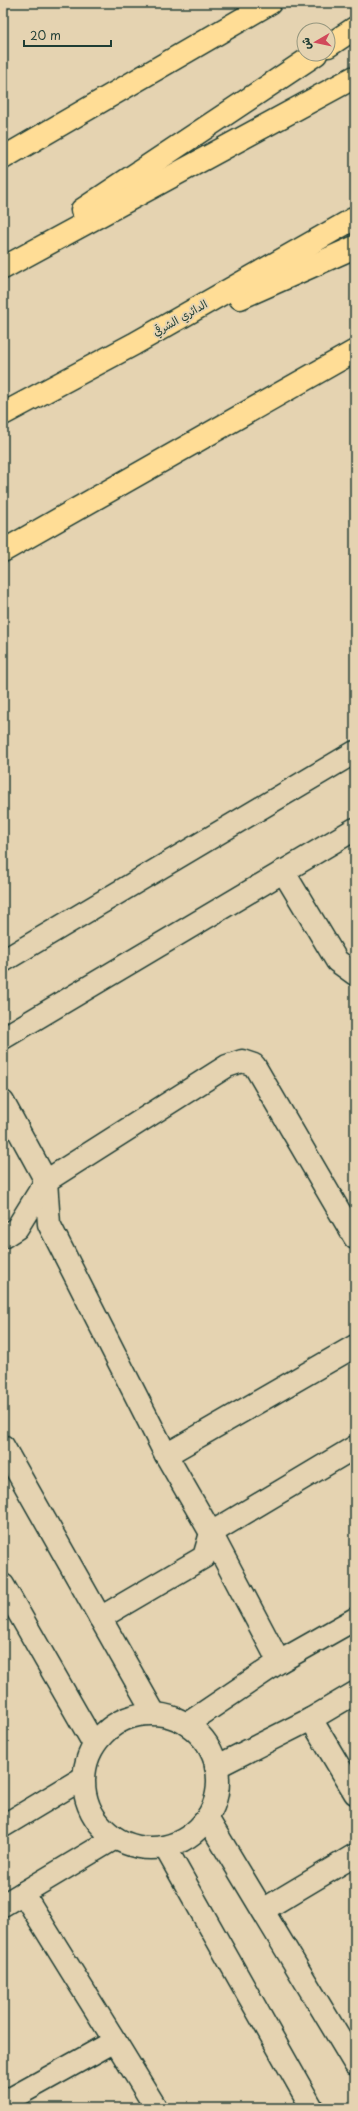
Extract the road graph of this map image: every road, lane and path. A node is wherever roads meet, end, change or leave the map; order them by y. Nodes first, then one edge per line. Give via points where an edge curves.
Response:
1 (270, 3) edge
2 (355, 28) edge
3 (336, 41) edge
4 (304, 62) edge
5 (355, 77) edge
6 (3, 158) edge
7 (355, 218) edge
8 (355, 247) edge
9 (3, 264) edge
10 (3, 268) edge
11 (134, 344) junction
12 (355, 352) edge
13 (3, 414) edge
14 (3, 550) edge
15 (355, 752) edge
16 (355, 829) edge
17 (283, 871) junction
18 (3, 961) edge
19 (355, 974) edge
20 (3, 1038) edge
21 (3, 1102) edge
22 (46, 1181) junction
23 (3, 1237) edge
24 (355, 1238) edge
25 (355, 1346) edge
26 (3, 1446) edge
27 (355, 1447) edge
28 (166, 1455) junction
29 (211, 1533) junction
30 (3, 1585) edge
31 (100, 1618) junction
32 (355, 1619) edge
33 (279, 1662) junction
34 (355, 1693) edge
35 (154, 1714) junction
36 (311, 1719) junction
37 (187, 1724) junction
38 (94, 1744) junction
39 (216, 1767) junction
40 (84, 1778) junction
41 (355, 1793) edge
42 (207, 1818) junction
43 (3, 1826) edge
44 (114, 1838) junction
45 (165, 1847) junction
46 (355, 1854) edge
47 (23, 1893) junction
48 (3, 1905) edge
49 (263, 1910) junction
50 (115, 2041) junction
51 (355, 2064) edge
52 (3, 2103) edge
53 (156, 2108) edge
54 (312, 2108) edge

1 - 6 main road
2 - 3 main road
4 - 9 main road
5 - 10 main road
7 - 11 main road, الدائري الشرقي
8 - 11 main road
11 - 13 main road, الدائري الشرقي
12 - 14 main road
15 - 18 lane
16 - 17 lane
17 - 19 lane via 337,961
17 - 20 lane
21 - 22 lane
22 - 23 lane via 18,1228
22 - 24 lane via 226,1066 242,1061 254,1065
22 - 28 lane via 49,1224
25 - 28 lane
26 - 31 lane
27 - 29 lane
28 - 29 lane
29 - 31 lane via 204,1557
29 - 33 lane
30 - 38 lane
31 - 35 lane
32 - 33 lane
33 - 37 lane
34 - 36 lane
35 - 37 lane via 171,1716
35 - 38 lane via 136,1715 120,1721
36 - 39 lane
36 - 41 lane
37 - 39 lane via 210,1750
38 - 40 lane
39 - 42 lane via 218,1784 215,1801
40 - 43 lane
40 - 44 lane via 85,1795 91,1812
42 - 45 lane via 196,1831 182,1841
42 - 49 lane
44 - 45 lane via 130,1845
44 - 47 lane
45 - 54 lane
46 - 49 lane
47 - 48 lane
47 - 50 lane
49 - 51 lane
50 - 52 lane
50 - 53 lane

